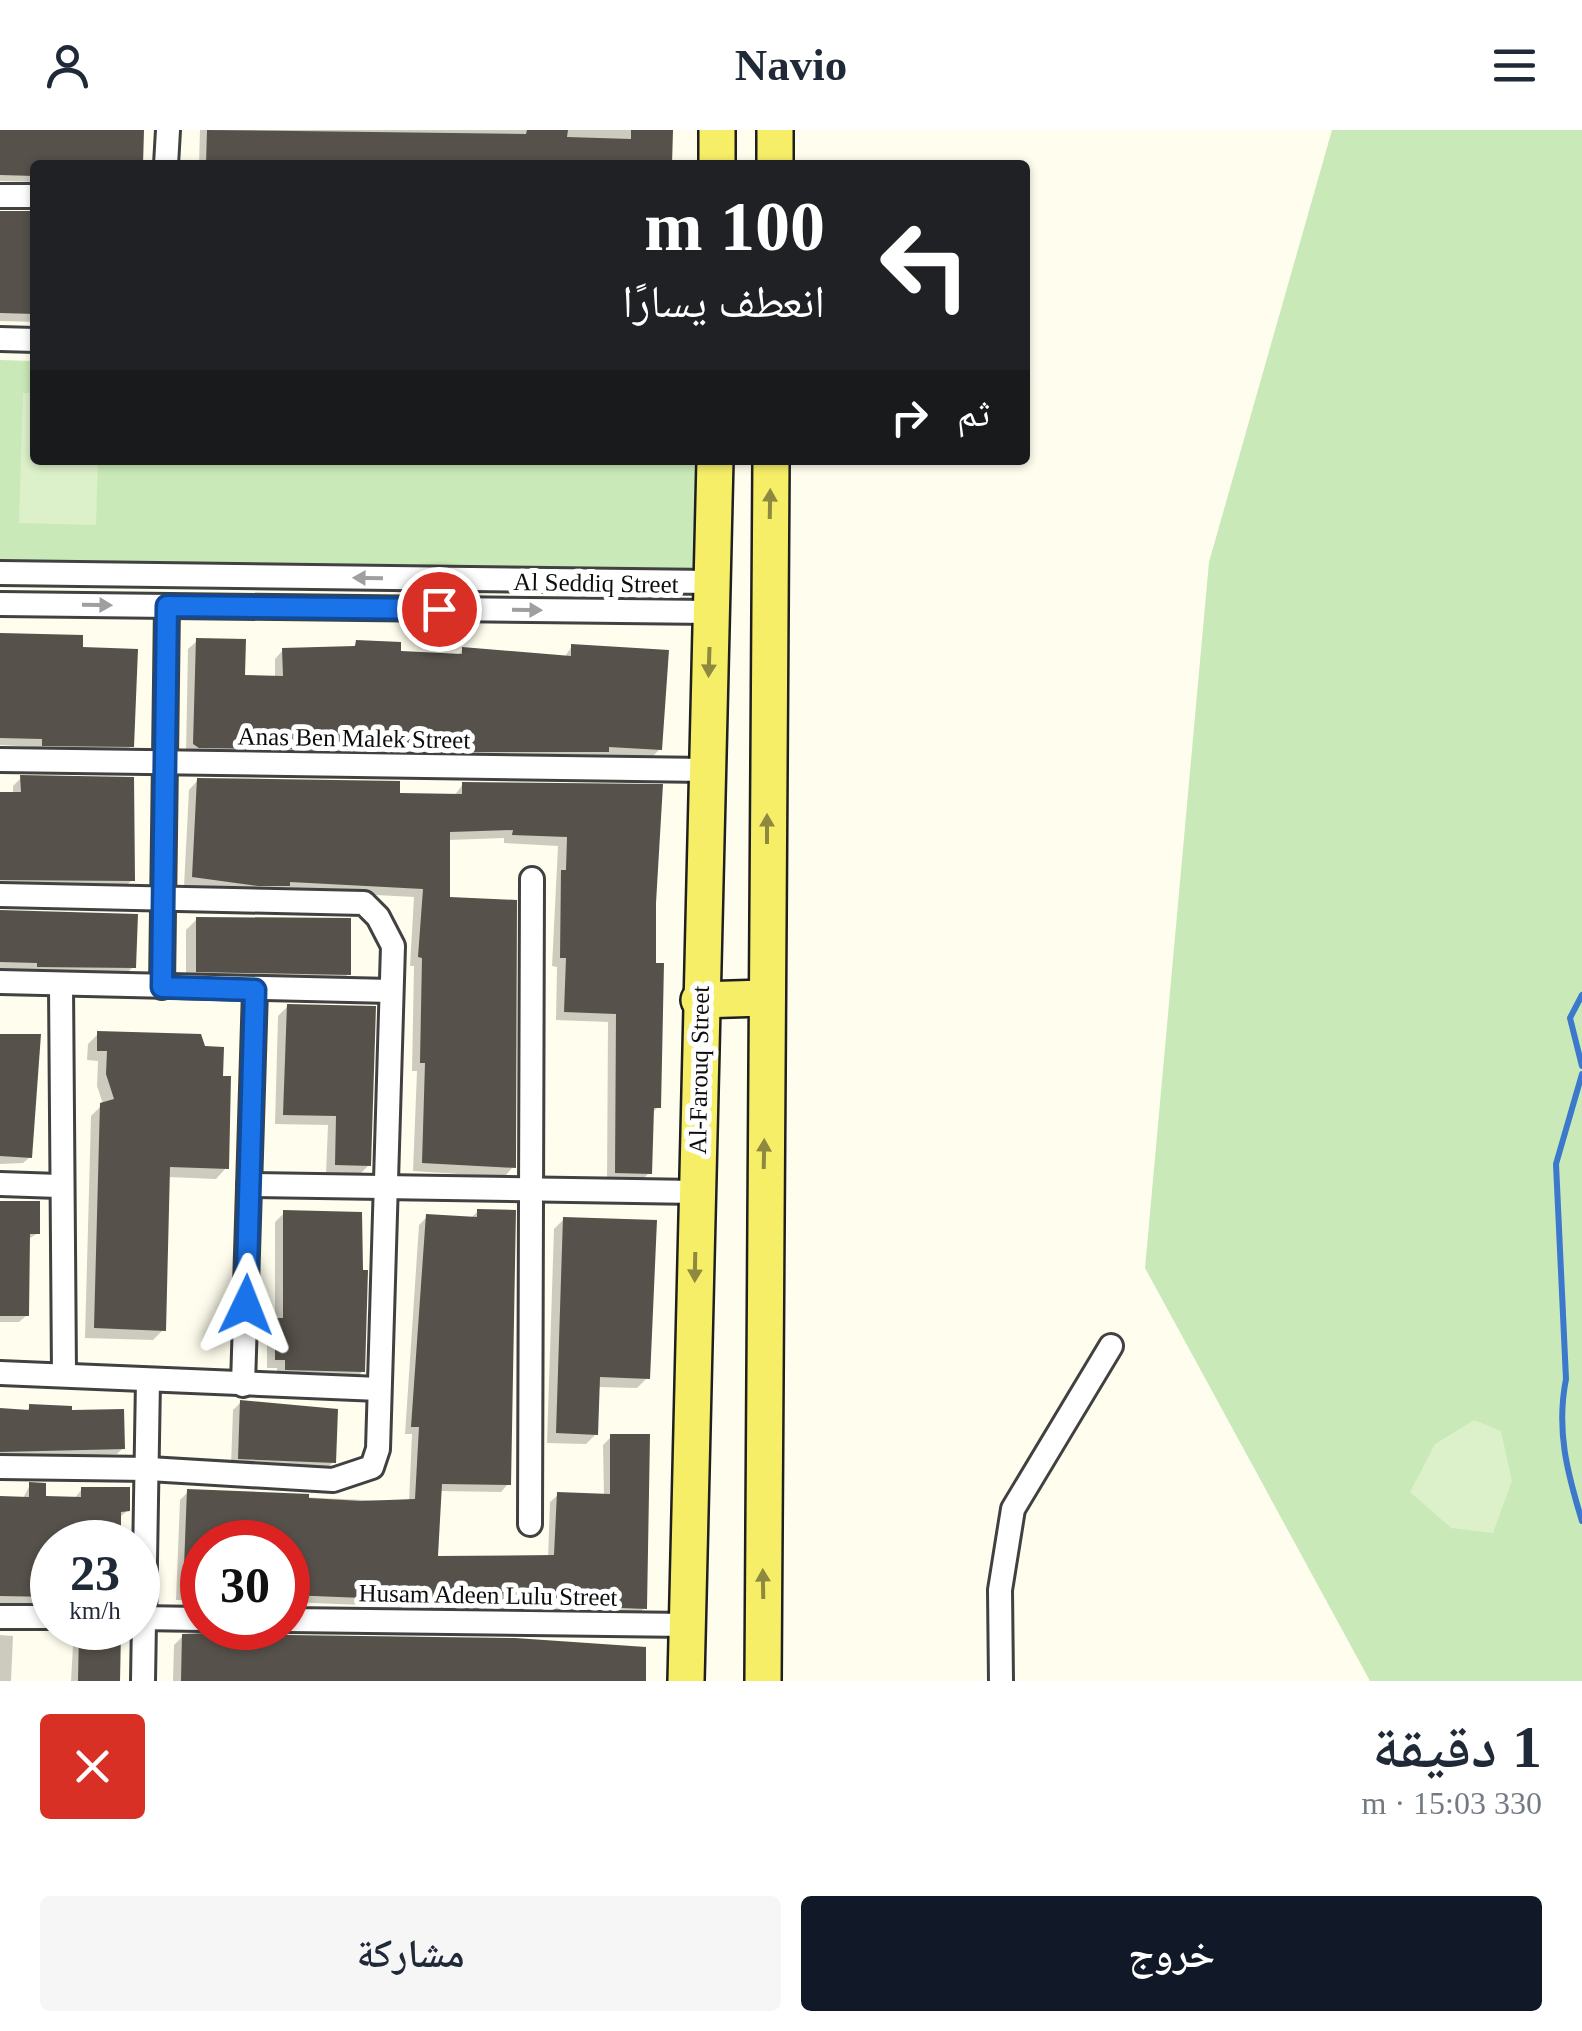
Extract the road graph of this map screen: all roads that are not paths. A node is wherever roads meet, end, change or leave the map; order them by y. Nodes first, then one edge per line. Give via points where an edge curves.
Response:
1 (168, 130) edge
2 (717, 130) edge
3 (776, 130) edge
4 (166, 160) edge
5 (717, 160) edge
6 (774, 160) edge
7 (0, 196) edge
8 (30, 196) edge
9 (0, 339) edge
10 (30, 340) edge
11 (715, 465) edge
12 (770, 465) edge
13 (0, 573) edge
14 (711, 597) junction
15 (0, 604) edge
16 (167, 606) junction
17 (0, 760) edge
18 (163, 762) junction
19 (707, 770) junction
20 (532, 879) dead end
21 (0, 896) edge
22 (166, 898) junction
23 (0, 982) edge
24 (61, 984) junction
25 (162, 987) junction
26 (255, 990) junction
27 (391, 991) junction
28 (767, 998) junction
29 (700, 1000) junction
30 (0, 1184) edge
31 (250, 1185) junction
32 (59, 1186) junction
33 (383, 1187) junction
34 (531, 1189) junction
35 (697, 1192) junction
36 (1111, 1346) dead end
37 (0, 1373) edge
38 (64, 1374) junction
39 (148, 1380) junction
40 (243, 1385) junction
41 (379, 1389) junction
42 (0, 1467) edge
43 (149, 1468) junction
44 (146, 1520) edge
45 (530, 1524) dead end
46 (0, 1616) edge
47 (30, 1617) edge
48 (310, 1620) edge
49 (688, 1625) junction
50 (142, 1650) edge
51 (143, 1681) edge
52 (686, 1681) edge
53 (763, 1681) edge
54 (1001, 1681) edge

1 - 4 street
2 - 5 main road
3 - 6 main road
7 - 8 street
9 - 10 street
11 - 14 main road, Al-Farouq Street
28 -> 12 main road
14 -> 13 street, Al Seddiq Street
16 -> 14 street, Al Seddiq Street
14 -> 19 main road, Al-Farouq Street
15 -> 16 street, Al Seddiq Street
16 - 18 street
17 - 18 street, Anas Ben Malek Street
18 - 19 street, Anas Ben Malek Street
18 - 22 street
19 - 29 main road, Al-Farouq Street
20 - 34 street
21 - 22 street
22 - 25 street
22 - 27 street via 364,903 393,946
23 - 24 street
24 - 25 street
24 - 32 street
25 - 26 street
26 - 27 street
26 - 31 street
27 - 33 street
28 - 29 main road
53 -> 28 main road
29 - 35 main road, Al-Farouq Street
30 - 32 street
31 - 33 street
31 - 40 street
32 - 38 street
33 - 34 street
33 - 41 street
34 - 35 street
34 - 45 street
35 -> 49 main road, Al-Farouq Street
36 - 54 street via 1013,1509 1000,1590
37 - 38 street
38 - 39 street
39 - 40 street
39 - 43 street
40 - 41 street
41 - 43 street via 378,1450 372,1467 354,1475 333,1480
42 - 43 street
43 - 44 street
46 - 47 street
48 - 49 street, Husam Adeen Lulu Street
49 - 52 main road, Al-Farouq Street
50 - 51 street

